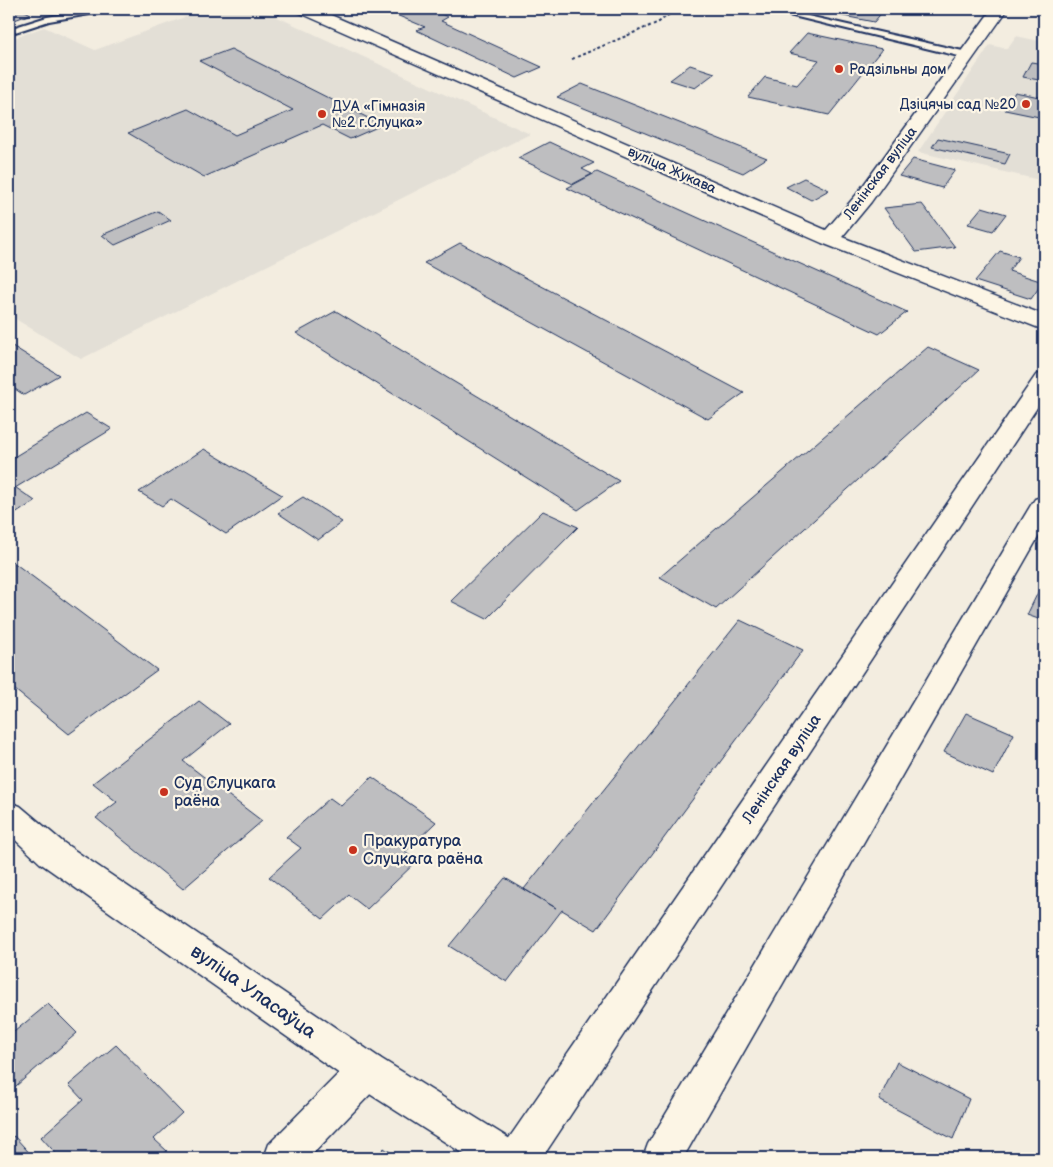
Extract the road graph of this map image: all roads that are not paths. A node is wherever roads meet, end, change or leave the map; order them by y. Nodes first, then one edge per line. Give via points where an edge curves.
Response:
1 (107, 9) edge
2 (304, 9) edge
3 (768, 9) edge
4 (1000, 9) edge
5 (9, 32) edge
6 (967, 54) junction
7 (829, 239) junction
8 (1044, 323) edge
9 (1044, 380) edge
10 (1044, 505) edge
11 (9, 816) edge
12 (367, 1071) junction
13 (283, 1158) edge
14 (504, 1158) edge
15 (519, 1158) edge
16 (662, 1158) edge

1 - 5 lane via 46,20
2 - 7 street, вуліца Жукава
3 - 6 lane
4 - 6 street, Ленінская вуліца
6 - 7 street, Ленінская вуліца via 864,198
7 - 8 street, вуліца Жукава
9 - 15 street, Ленінская вуліца
10 - 16 street
11 - 12 street, вуліца Уласаўца via 52,853
12 - 13 street
12 - 14 street, вуліца Уласаўца

